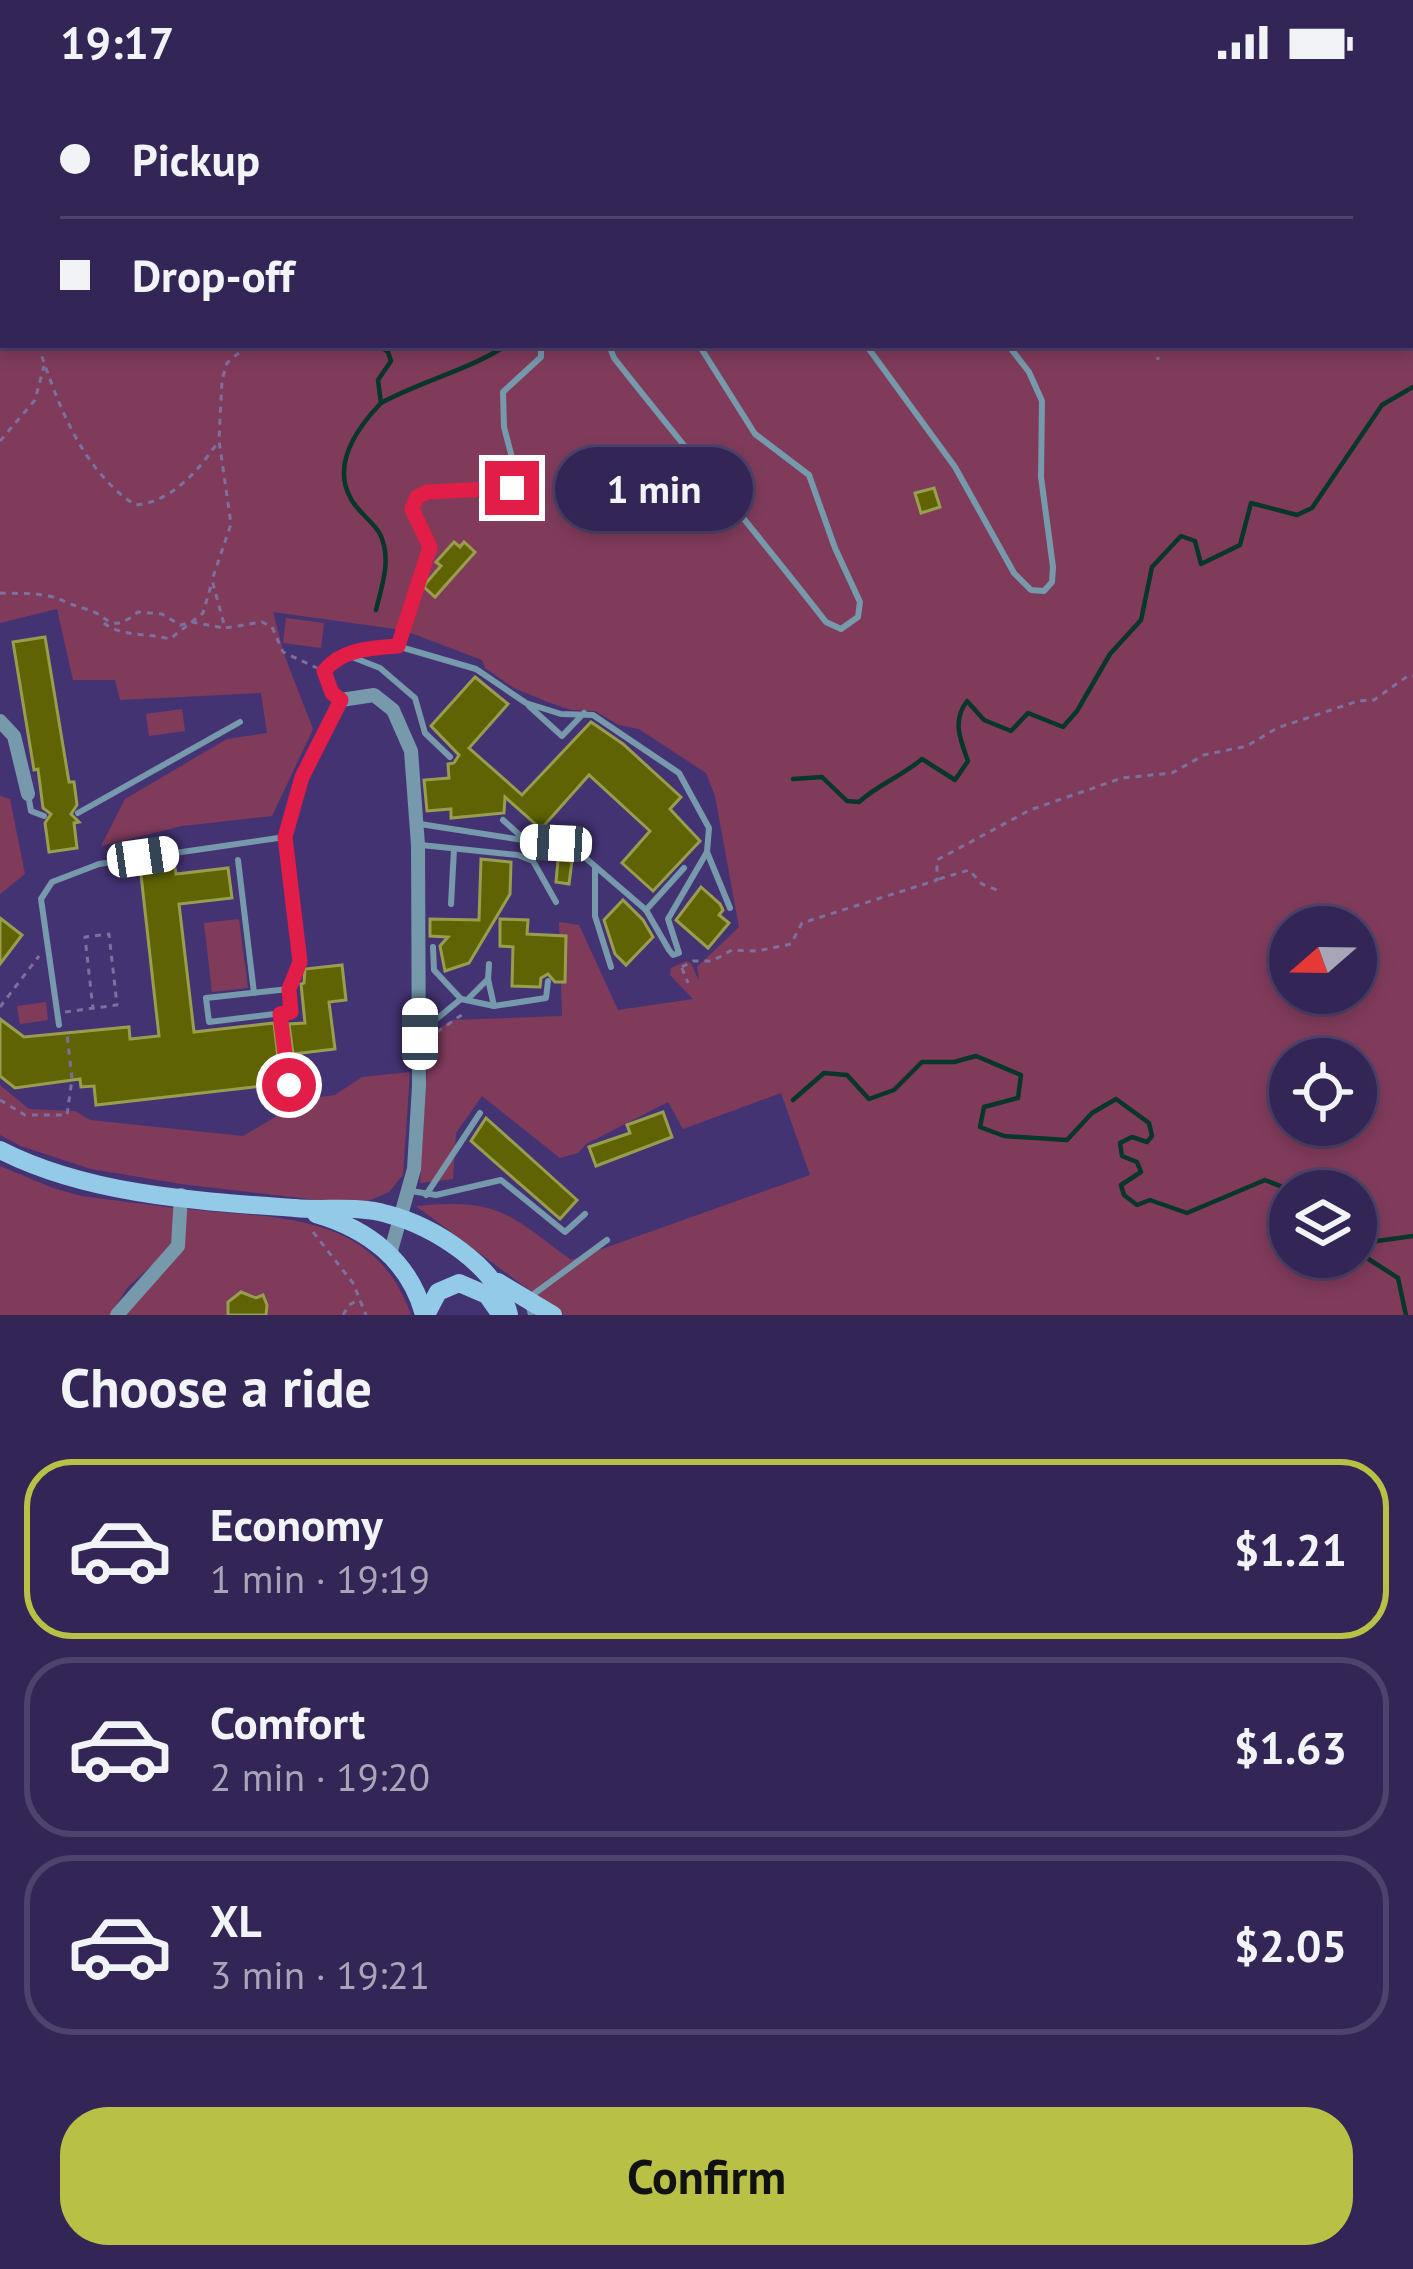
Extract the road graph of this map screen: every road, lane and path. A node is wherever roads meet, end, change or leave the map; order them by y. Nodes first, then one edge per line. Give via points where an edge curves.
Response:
1 (39, 348) edge
2 (244, 348) edge
3 (541, 348) edge
4 (610, 348) edge
5 (701, 348) edge
6 (868, 348) edge
7 (1010, 348) edge
8 (1157, 348) edge
9 (1158, 359) dead end
10 (45, 364) junction
11 (219, 440) junction
12 (0, 441) edge
13 (212, 580) junction
14 (0, 593) edge
15 (102, 620) junction
16 (192, 622) junction
17 (225, 628) junction
18 (398, 646) junction
19 (346, 655) junction
20 (324, 671) junction
21 (1413, 676) edge
22 (341, 700) junction
23 (526, 703) junction
24 (584, 713) junction
25 (0, 721) edge
26 (240, 722) dead end
27 (450, 757) dead end
28 (28, 794) joint
29 (78, 813) dead end
30 (44, 816) dead end
31 (503, 820) dead end
32 (417, 824) junction
33 (285, 837) junction
34 (526, 841) junction
35 (418, 845) junction
36 (454, 849) junction
37 (707, 852) junction
38 (238, 860) dead end
39 (595, 867) junction
40 (684, 868) dead end
41 (937, 880) junction
42 (1002, 892) dead end
43 (556, 902) dead end
44 (451, 904) dead end
45 (730, 908) dead end
46 (646, 910) junction
47 (48, 944) junction
48 (433, 947) dead end
49 (677, 955) junction
50 (489, 964) dead end
51 (610, 968) dead end
52 (682, 968) junction
53 (488, 979) junction
54 (548, 982) dead end
55 (688, 983) dead end
56 (289, 989) junction
57 (254, 992) junction
58 (464, 1000) junction
59 (494, 1006) junction
60 (0, 1007) edge
61 (93, 1009) junction
62 (280, 1014) junction
63 (59, 1025) dead end
64 (426, 1035) junction
65 (289, 1085) dead end
66 (0, 1100) edge
67 (480, 1113) dead end
68 (0, 1150) edge
69 (407, 1191) junction
70 (426, 1195) junction
71 (181, 1196) junction
72 (372, 1210) junction
73 (585, 1214) dead end
74 (303, 1217) junction
75 (399, 1217) junction
76 (607, 1240) dead end
77 (390, 1254) junction
78 (494, 1280) junction
79 (361, 1298) junction
80 (529, 1307) edge
81 (117, 1315) edge
82 (344, 1315) edge
83 (366, 1315) edge
84 (425, 1315) edge
85 (505, 1315) edge
86 (553, 1315) edge

1 - 10 path
2 - 11 path via 222,380
3 - 18 lane via 503,392 512,488 417,497 412,509 430,547
4 - 5 lane via 826,622 841,629 858,617 860,602 809,476 755,434
6 - 7 lane via 955,466 1013,573 1043,591 1053,567 1041,477 1042,401
8 - 9 path
10 - 11 path via 98,474 135,505 188,480
10 - 12 path via 35,400
11 - 13 path via 231,524
13 - 16 path via 203,613
13 - 17 path
14 - 15 path via 59,599
15 - 16 path via 126,622 138,612
15 - 16 path via 126,634 170,639
16 - 17 path
17 - 20 path via 262,622 283,652
18 - 19 lane
18 - 23 lane via 476,669
19 - 20 lane
19 - 27 lane via 380,668 415,698 425,733
20 - 22 lane
21 - 41 path via 1374,700 1277,728 1172,773 1122,778 1010,818 937,860
22 - 32 street via 374,695 393,710 411,751
22 - 33 lane via 302,777
23 - 24 lane
23 - 24 lane via 562,736
24 - 37 lane via 680,772 709,828
25 - 28 street via 14,736
26 - 29 lane
28 - 30 lane via 31,811
31 - 34 lane
32 - 34 lane
32 - 35 street
33 - 47 lane via 114,860 52,882 41,899
33 - 56 lane via 300,962
34 - 39 lane via 574,848
35 - 36 lane
35 - 64 street
36 - 43 lane via 533,861
36 - 44 lane
37 - 45 lane
37 - 49 lane via 670,911
38 - 57 lane
39 - 46 lane
39 - 51 lane via 595,916
40 - 46 lane
41 - 42 path via 969,870
41 - 52 path via 802,923 791,944 732,950
46 - 49 lane
47 - 60 path
47 - 63 lane
48 - 58 lane via 434,970
49 - 52 path
50 - 53 lane
52 - 55 path
53 - 58 lane
53 - 59 lane
54 - 59 lane via 547,998
56 - 57 lane
56 - 62 lane via 291,1012
57 - 62 lane via 206,998 209,1022
58 - 59 lane
58 - 64 lane
58 - 64 path via 461,1018
61 - 61 path via 117,1005 109,934 85,937
61 - 66 path via 65,1012 68,1115 26,1115
62 - 65 lane
64 - 69 street
67 - 70 lane
68 - 71 main road via 64,1178
69 - 70 lane
69 - 72 street
69 - 75 street
70 - 73 lane via 501,1180 565,1232
71 - 74 main road
71 - 81 street via 178,1246
72 - 74 main road
72 - 75 main road
74 - 77 main road via 344,1223
74 - 79 path
75 - 77 street
75 - 78 main road
76 - 80 lane
77 - 84 main road
78 - 80 main road
78 - 85 main road
79 - 82 path
79 - 83 path
80 - 86 main road
84 - 85 main road via 438,1292 459,1283 487,1294

